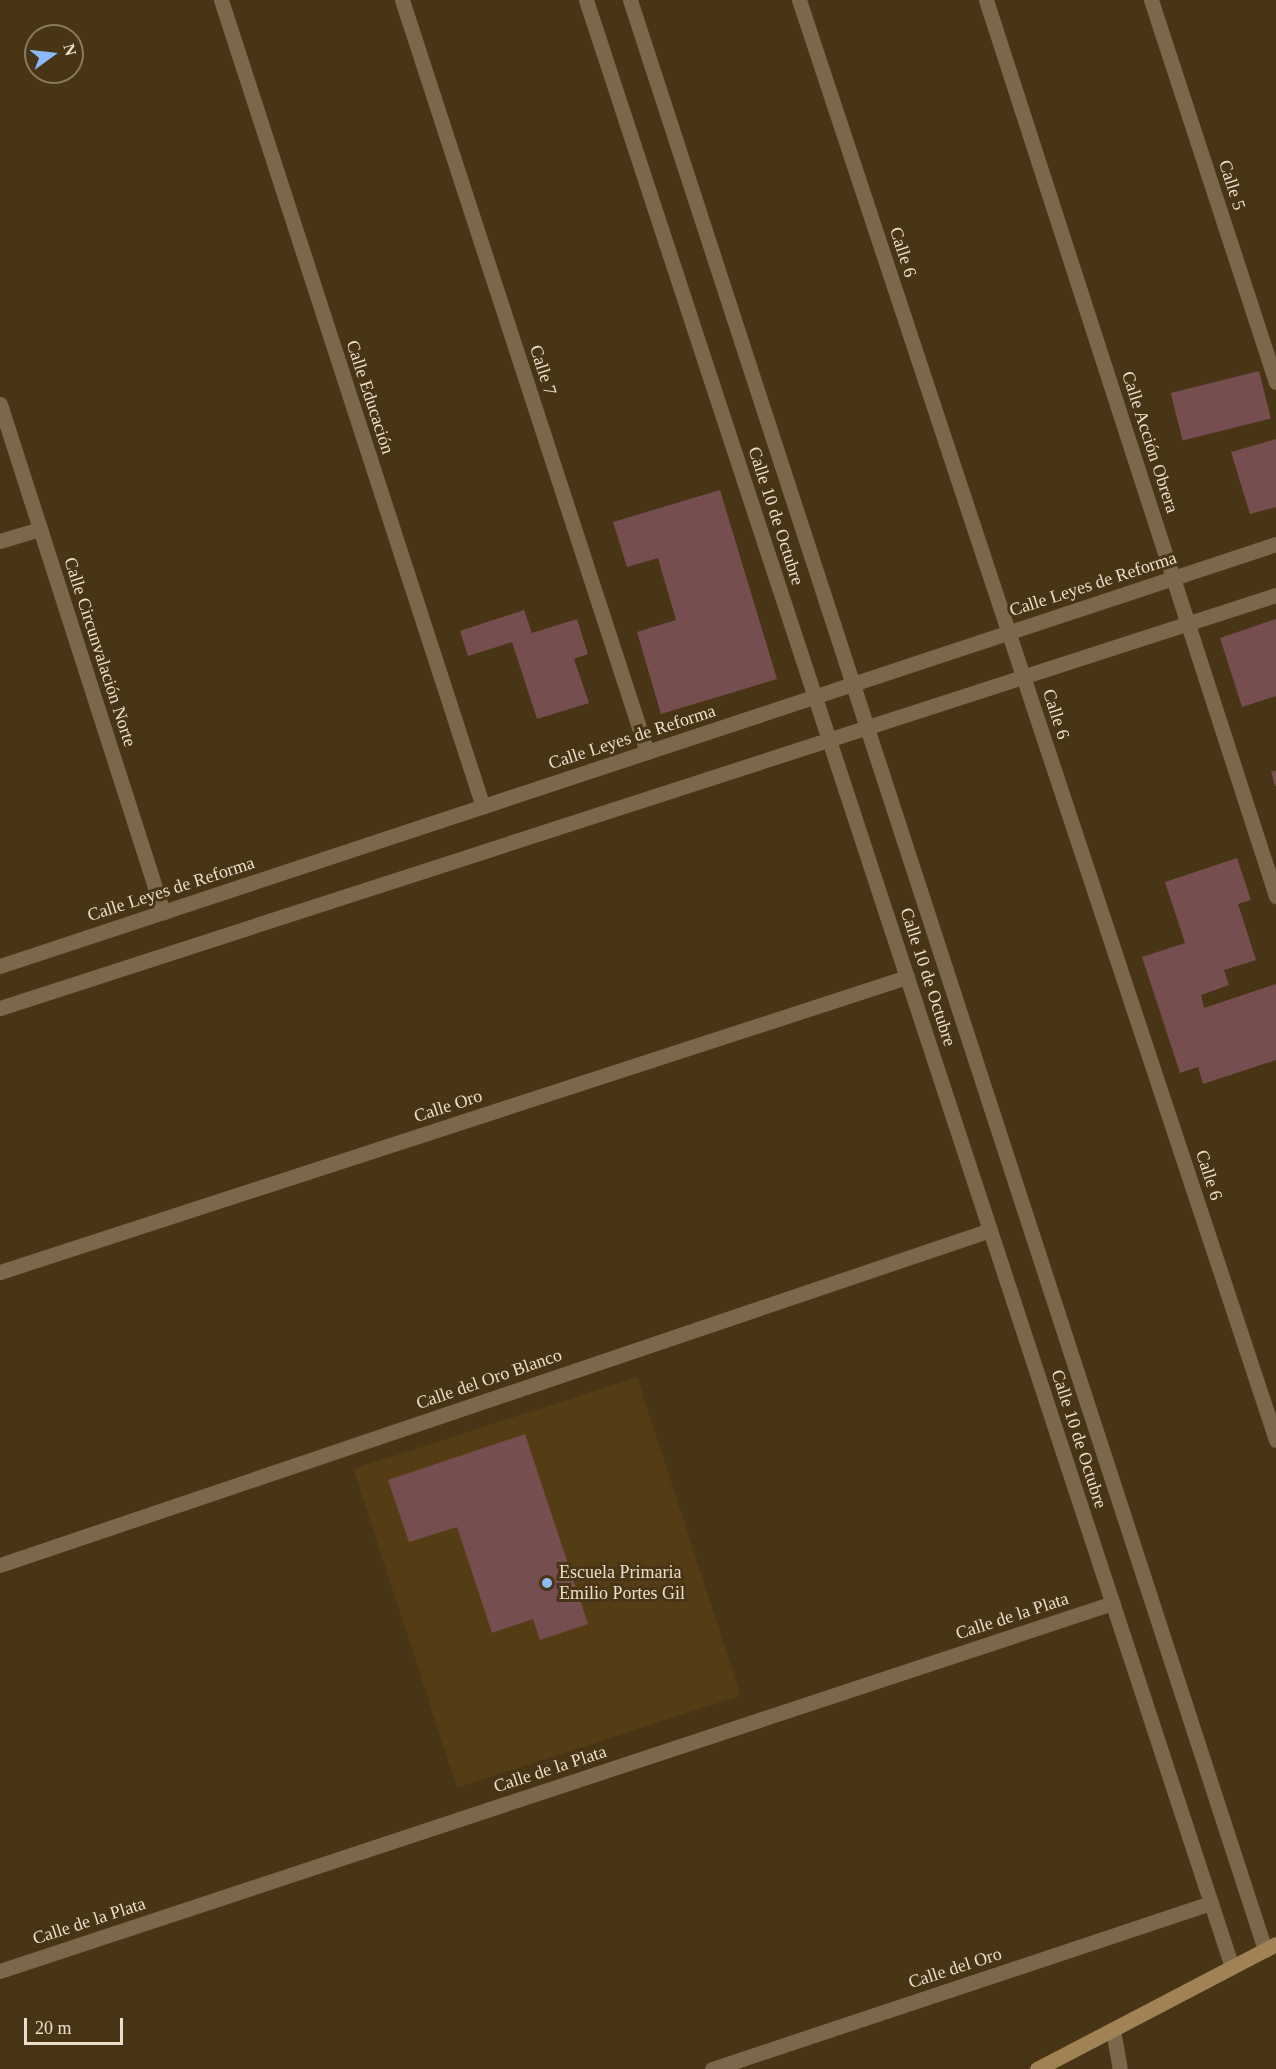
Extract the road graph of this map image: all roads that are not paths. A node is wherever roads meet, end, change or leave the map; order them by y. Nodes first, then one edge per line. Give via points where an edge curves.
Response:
1 (221, 0) edge
2 (402, 0) edge
3 (586, 0) edge
4 (630, 0) edge
5 (799, 0) edge
6 (986, 0) edge
7 (1152, 0) edge
8 (1276, 382) edge
9 (0, 404) edge
10 (40, 529) junction
11 (0, 541) edge
12 (1276, 543) edge
13 (1173, 578) junction
14 (1276, 595) edge
15 (1187, 624) junction
16 (1008, 632) junction
17 (1023, 677) junction
18 (853, 684) junction
19 (815, 697) junction
20 (867, 727) junction
21 (829, 740) junction
22 (647, 752) junction
23 (483, 807) junction
24 (1276, 896) edge
25 (163, 912) junction
26 (0, 966) edge
27 (907, 977) junction
28 (0, 1008) edge
29 (990, 1230) junction
30 (0, 1272) edge
31 (1276, 1440) edge
32 (0, 1565) edge
33 (1113, 1604) junction
34 (1211, 1903) junction
35 (1271, 1947) edge
36 (1232, 1967) junction
37 (0, 1971) edge
38 (1113, 2030) junction
39 (712, 2069) edge
40 (1037, 2069) edge
41 (1120, 2069) edge

1 - 23 street, Calle Educación
2 - 22 street, Calle 7
3 - 19 street, Calle 10 de Octubre
4 - 18 street, Calle 10 de Octubre
5 - 16 street, Calle 6
6 - 13 street, Calle Acción Obrera
7 - 8 street, Calle 5
9 - 10 street, Calle Circunvalación Norte
10 - 11 street
10 - 25 street, Calle Circunvalación Norte
12 - 13 street, Calle Leyes de Reforma
13 - 15 street, Calle Acción Obrera
13 - 16 street, Calle Leyes de Reforma
14 - 15 street
15 - 17 street
15 - 24 street, Calle Acción Obrera
16 - 17 street, Calle 6
16 - 18 street, Calle Leyes de Reforma
17 - 20 street
17 - 31 street, Calle 6
18 - 19 street, Calle Leyes de Reforma
18 - 20 street, Calle 10 de Octubre
19 - 21 street, Calle 10 de Octubre
19 - 22 street, Calle Leyes de Reforma
20 - 21 street
20 - 35 street, Calle 10 de Octubre
21 - 27 street, Calle 10 de Octubre
21 - 28 street
22 - 23 street, Calle Leyes de Reforma
23 - 25 street, Calle Leyes de Reforma
25 - 26 street, Calle Leyes de Reforma
27 - 29 street, Calle 10 de Octubre
27 - 30 street, Calle Oro
29 - 32 street, Calle del Oro Blanco
29 - 33 street, Calle 10 de Octubre
33 - 34 street, Calle 10 de Octubre
33 - 37 street, Calle de la Plata
34 - 36 street, Calle 10 de Octubre
34 - 39 street, Calle del Oro
35 - 36 street
36 - 38 street
38 - 40 street
38 - 41 street

